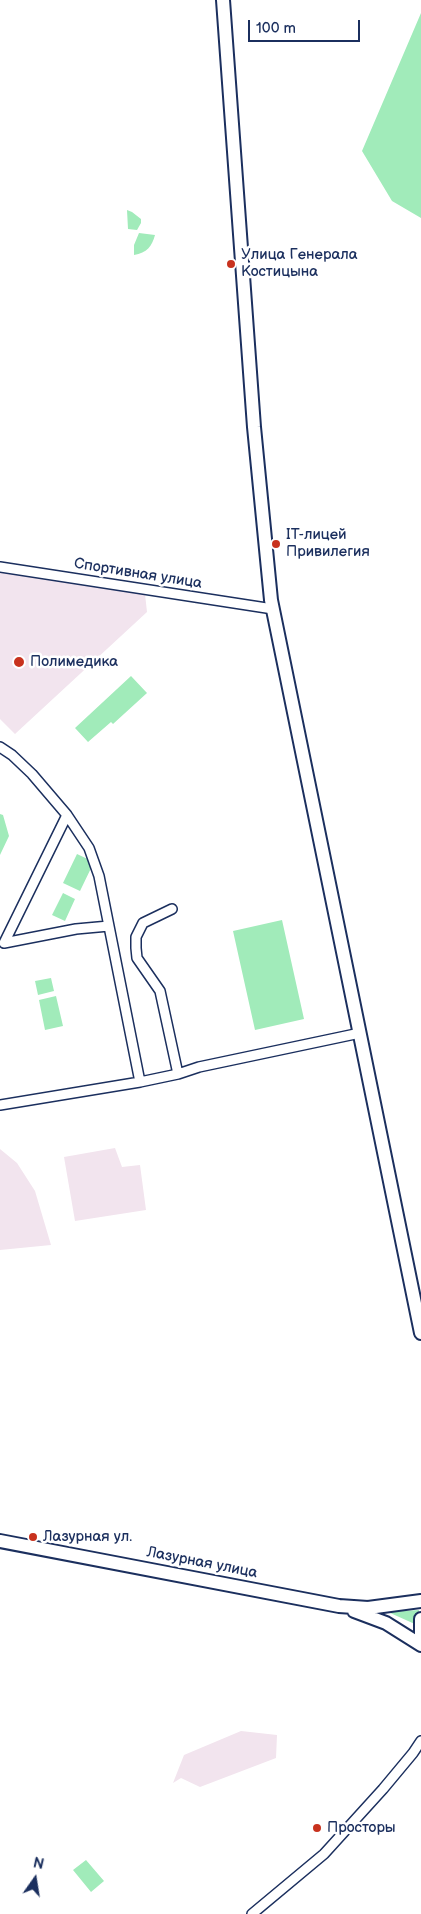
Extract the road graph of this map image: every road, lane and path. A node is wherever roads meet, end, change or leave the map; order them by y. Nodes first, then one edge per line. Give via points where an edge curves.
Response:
1 (223, 0) edge
2 (0, 567) edge
3 (273, 609) junction
4 (0, 747) edge
5 (66, 815) junction
6 (172, 910) dead end
7 (109, 926) junction
8 (360, 1033) junction
9 (178, 1074) junction
10 (140, 1082) junction
11 (0, 1105) edge
12 (421, 1333) edge
13 (0, 1541) edge
14 (421, 1601) edge
15 (340, 1606) junction
16 (421, 1619) edge
17 (421, 1639) edge
18 (421, 1645) edge
19 (421, 1741) edge
20 (252, 1914) edge

1 - 3 street via 255,446
2 - 3 street, Спортивная улица
3 - 8 street
4 - 5 street via 32,774
5 - 7 street via 89,848 99,876
5 - 7 street via 4,943
6 - 9 street via 143,923 136,937 136,948 137,958 160,991
7 - 10 street
8 - 9 street via 199,1066
8 - 12 street
9 - 10 street
10 - 11 street
13 - 15 street, Лазурная улица
14 - 15 street via 368,1608
15 - 18 street via 386,1623
16 - 17 street
19 - 20 street via 324,1854

